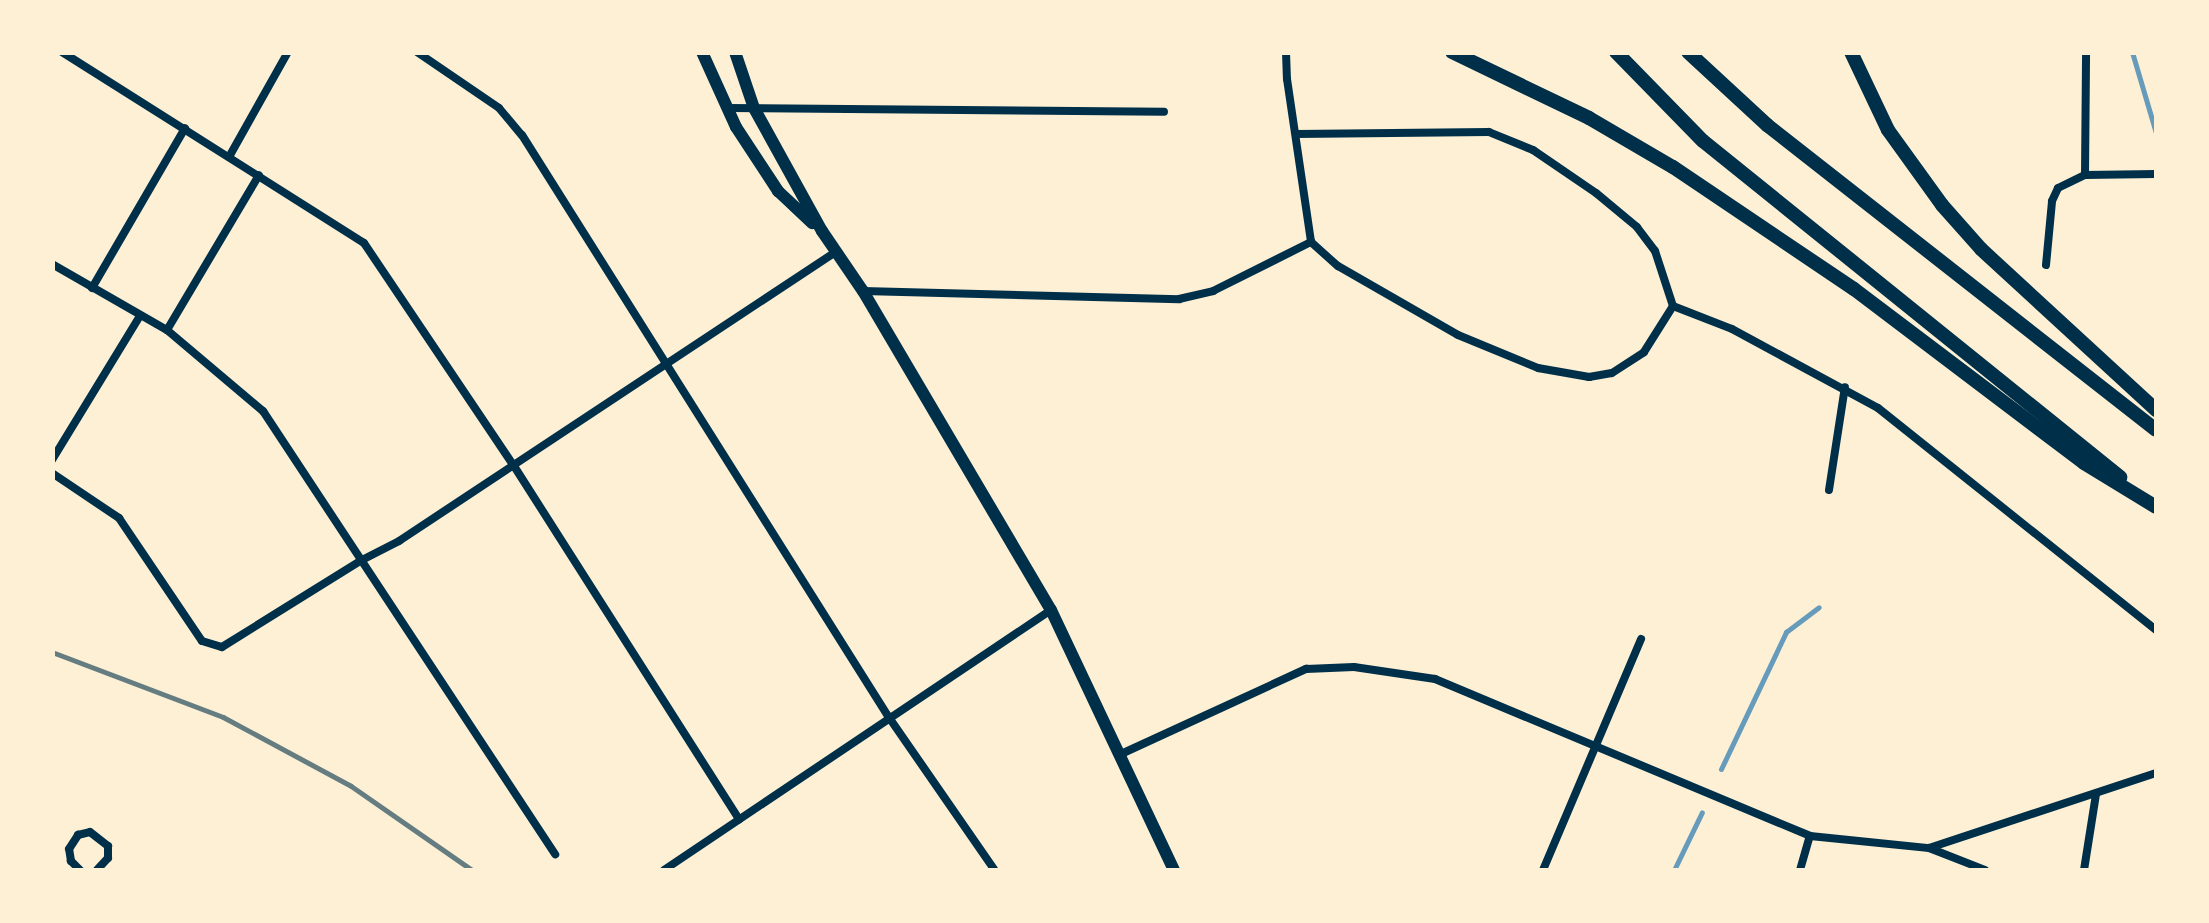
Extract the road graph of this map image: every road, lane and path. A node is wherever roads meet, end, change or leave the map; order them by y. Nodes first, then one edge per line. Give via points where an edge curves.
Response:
1 (62, 52) edge
2 (288, 52) edge
3 (417, 52) edge
4 (702, 52) edge
5 (735, 52) edge
6 (1286, 52) edge
7 (1452, 52) edge
8 (1616, 52) edge
9 (1688, 52) edge
10 (1852, 52) edge
11 (2086, 52) edge
12 (726, 108) junction
13 (754, 108) junction
14 (1164, 112) dead end
15 (185, 128) junction
16 (1296, 134) junction
17 (229, 157) junction
18 (2156, 174) edge
19 (260, 175) junction
20 (2086, 175) junction
21 (822, 231) junction
22 (1311, 242) junction
23 (834, 254) junction
24 (52, 264) edge
25 (2046, 265) dead end
26 (92, 288) junction
27 (862, 291) junction
28 (1673, 306) junction
29 (140, 316) junction
30 (167, 330) junction
31 (670, 365) junction
32 (1844, 387) junction
33 (2156, 410) edge
34 (2156, 430) edge
35 (52, 460) edge
36 (514, 466) junction
37 (52, 473) edge
38 (1829, 490) dead end
39 (2156, 507) edge
40 (360, 560) junction
41 (1050, 610) junction
42 (2156, 630) edge
43 (1640, 639) dead end
44 (888, 716) junction
45 (1594, 744) junction
46 (1121, 754) junction
47 (2156, 773) edge
48 (2096, 794) junction
49 (738, 819) junction
50 (1810, 836) junction
51 (1929, 848) junction
52 (555, 854) dead end
53 (994, 869) edge
54 (80, 870) edge
55 (98, 870) edge
56 (664, 870) edge
57 (1174, 870) edge
58 (1543, 870) edge
59 (1800, 870) edge
60 (1985, 870) edge
61 (2084, 870) edge

1 - 15 street
2 - 17 street
3 - 31 street via 499,108 522,135
4 - 12 main road
5 - 13 main road
6 - 16 street
7 - 39 highway via 1673,166 1854,288 2084,464
8 - 39 highway via 1703,141
9 - 34 highway via 1768,125
10 - 33 highway via 1888,130 1942,205
11 - 20 street
12 - 13 street
12 - 21 main road via 778,191
13 - 14 street
13 - 21 main road
15 - 17 street
15 - 26 street
16 - 22 street
16 - 28 street via 1489,132 1534,150 1638,228 1655,251
17 - 19 street
18 - 20 street
19 - 30 street
19 - 36 street via 364,244
20 - 25 street via 2058,188 2052,201
21 - 23 main road
22 - 27 street via 1213,291 1179,300
22 - 28 street via 1414,312 1538,368 1589,377 1612,373 1644,352
23 - 27 main road
23 - 31 street
24 - 26 street
26 - 29 street
27 - 41 main road
28 - 32 street
29 - 30 street
29 - 35 street
30 - 40 street via 263,411
31 - 36 street
31 - 44 street
32 - 38 street
32 - 42 street
36 - 40 street
36 - 49 street
37 - 40 street via 119,518 202,641 222,647
40 - 52 street
41 - 44 street
41 - 46 main road
43 - 45 street
44 - 49 street
44 - 53 street
45 - 46 street via 1436,679 1354,666 1306,669
45 - 50 street
45 - 58 street
46 - 57 main road
47 - 48 street
48 - 51 street
48 - 61 street
49 - 56 street
50 - 51 street
50 - 59 street
51 - 60 street
54 - 55 street via 68,850 78,835 90,832 108,846

